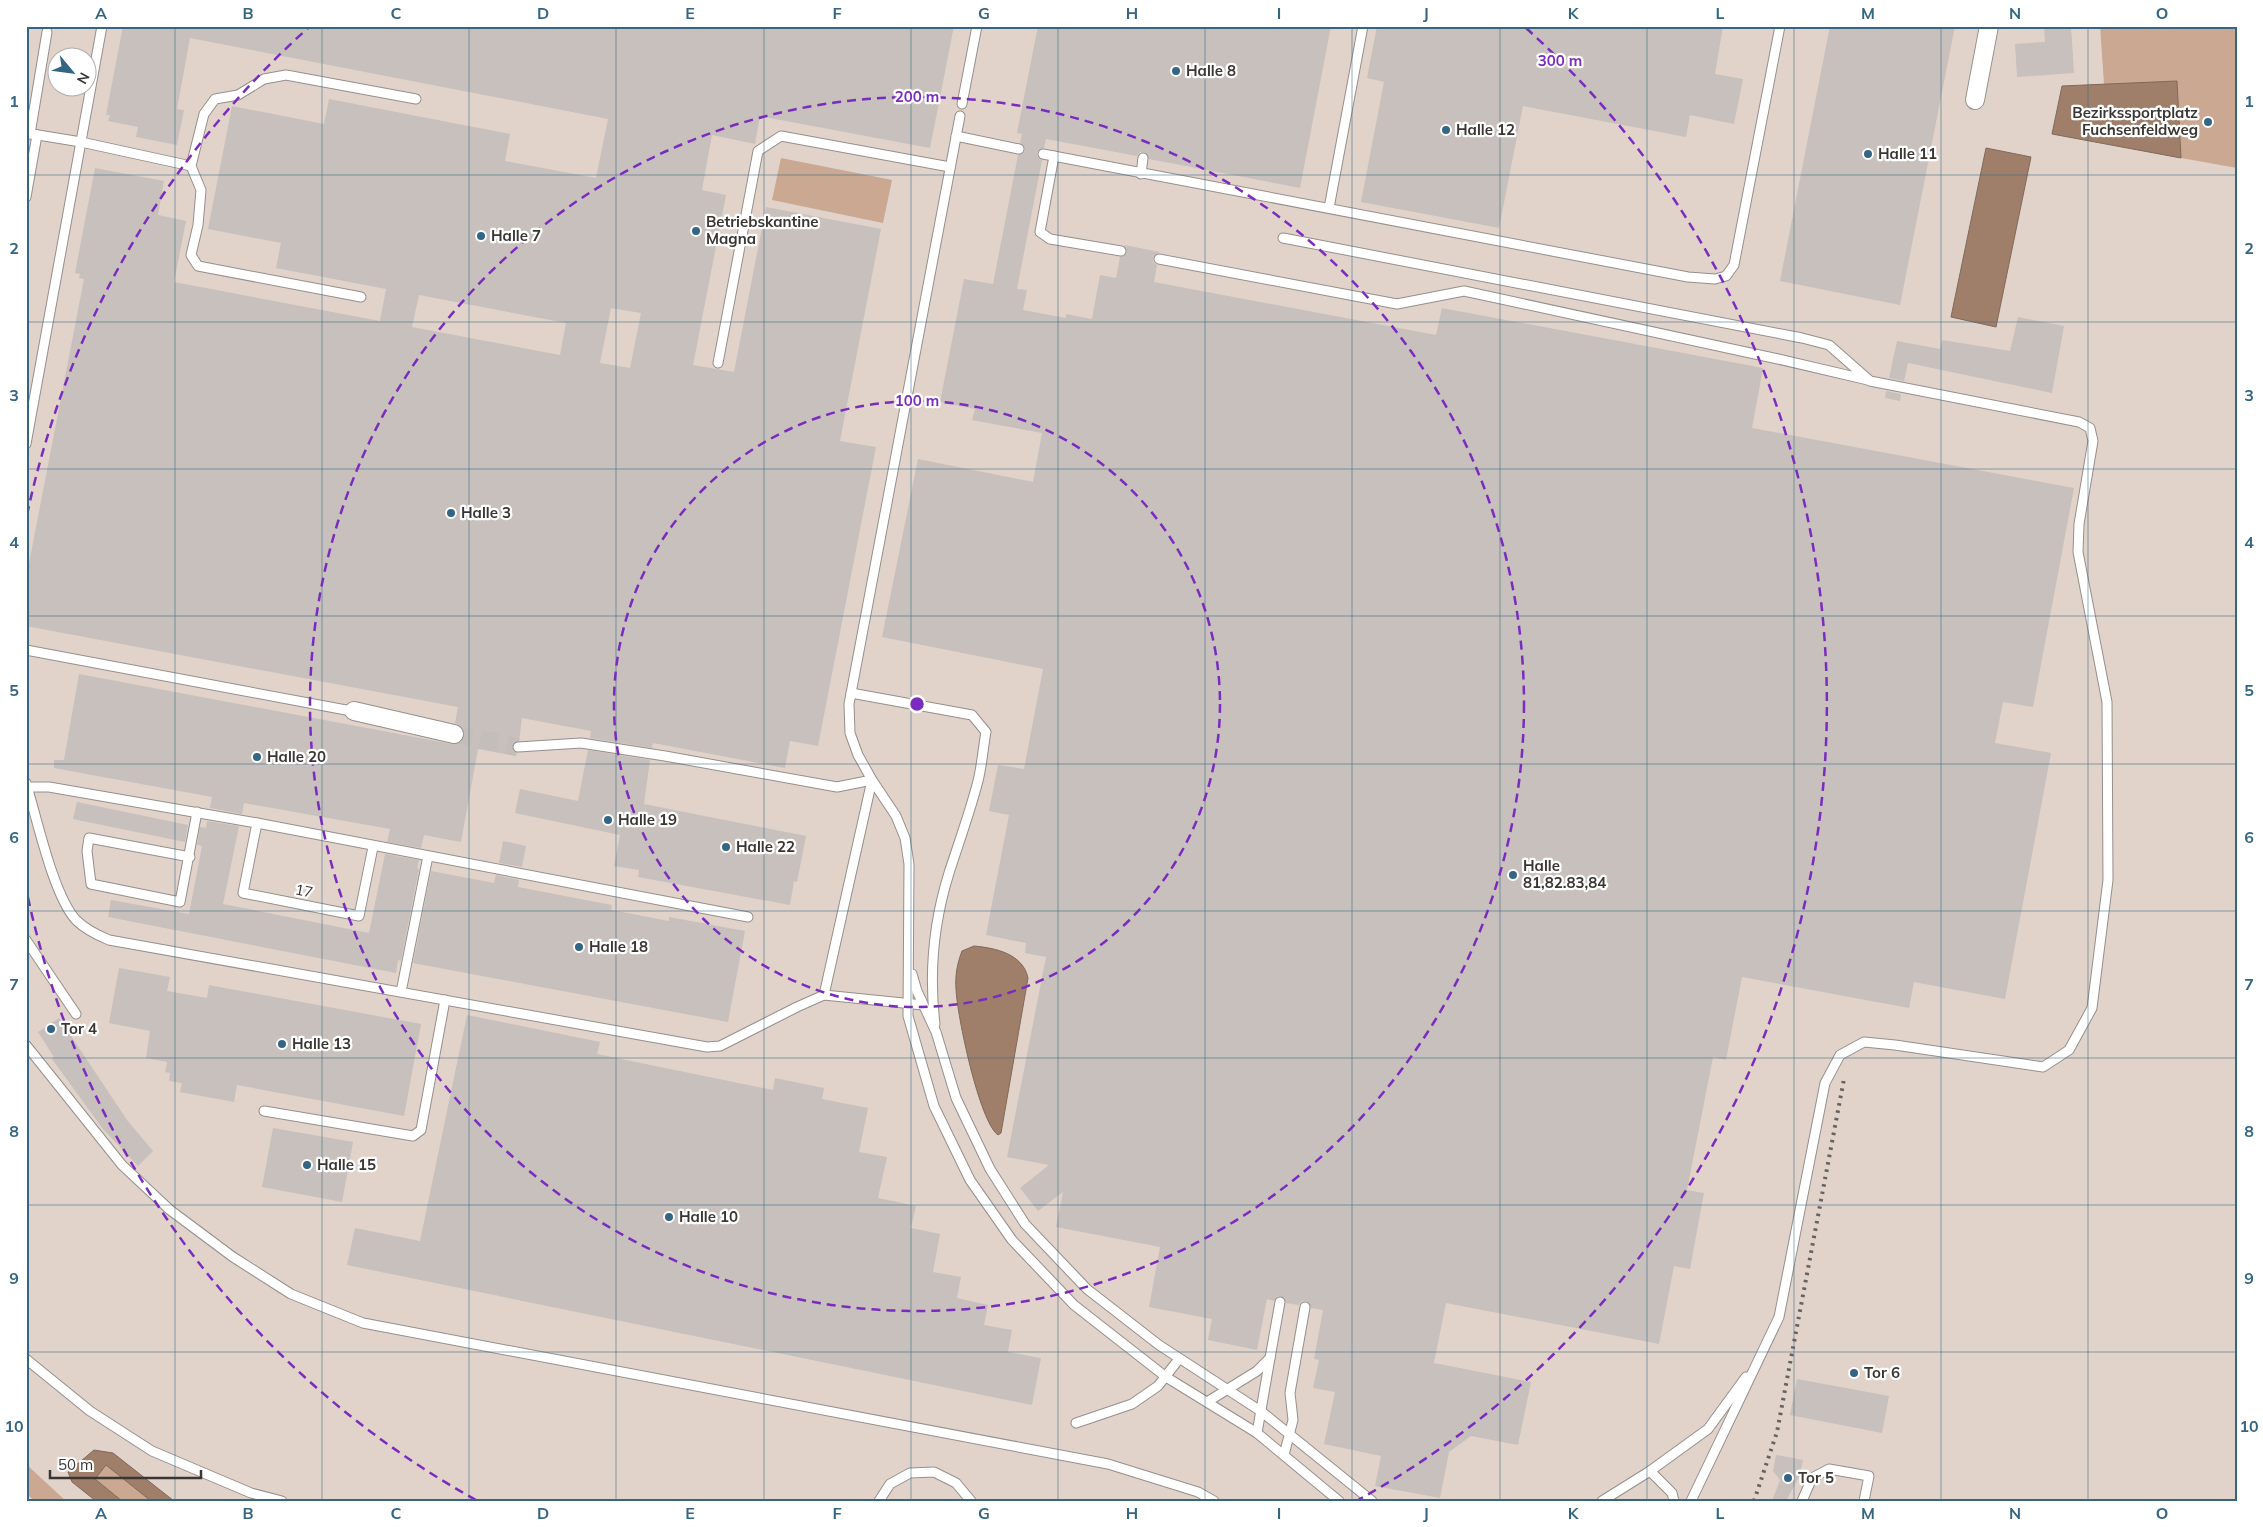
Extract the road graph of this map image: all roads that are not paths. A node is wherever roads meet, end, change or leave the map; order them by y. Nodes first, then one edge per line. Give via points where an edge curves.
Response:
1 (102, 26) edge
2 (977, 26) edge
3 (1363, 26) edge
4 (1780, 26) edge
5 (1989, 26) edge
6 (47, 32) dead end
7 (416, 99) dead end
8 (1975, 100) dead end
9 (962, 104) dead end
10 (960, 116) dead end
11 (31, 134) edge
12 (956, 136) junction
13 (81, 142) junction
14 (1019, 149) dead end
15 (1043, 154) dead end
16 (1054, 156) junction
17 (1143, 158) dead end
18 (191, 166) junction
19 (950, 167) junction
20 (1141, 174) junction
21 (26, 197) edge
22 (1329, 208) junction
23 (1283, 238) dead end
24 (1121, 251) dead end
25 (1159, 259) dead end
26 (361, 297) dead end
27 (718, 363) dead end
28 (1870, 381) junction
29 (26, 444) edge
30 (26, 650) edge
31 (851, 693) junction
32 (350, 711) joint
33 (454, 734) tunnel mouth
34 (518, 747) tunnel mouth
35 (872, 780) junction
36 (27, 785) edge
37 (197, 812) junction
38 (257, 823) junction
39 (373, 847) junction
40 (428, 856) junction
41 (190, 857) junction
42 (748, 917) dead end
43 (26, 940) edge
44 (910, 964) junction
45 (401, 992) junction
46 (824, 995) junction
47 (445, 1000) junction
48 (908, 1003) junction
49 (923, 1005) junction
50 (76, 1014) dead end
51 (936, 1032) junction
52 (26, 1046) edge
53 (264, 1111) dead end
54 (1280, 1302) dead end
55 (1306, 1307) dead end
56 (1270, 1358) junction
57 (1760, 1358) junction
58 (26, 1359) edge
59 (1179, 1359) junction
60 (1166, 1377) junction
61 (1226, 1389) junction
62 (1207, 1402) junction
63 (1262, 1412) junction
64 (1076, 1423) dead end
65 (1257, 1434) junction
66 (1290, 1434) junction
67 (1284, 1455) junction
68 (1650, 1471) junction
69 (282, 1501) edge
70 (879, 1501) edge
71 (971, 1501) edge
72 (1214, 1501) edge
73 (1339, 1501) edge
74 (1372, 1501) edge
75 (1602, 1501) edge
76 (1674, 1501) edge
77 (1691, 1501) edge
78 (1802, 1501) edge
79 (1864, 1501) edge

1 - 13 lane
2 - 9 lane
3 - 22 lane
4 - 22 lane via 1734,265 1726,276 1715,279 1688,277
5 - 8 street
6 - 11 lane
7 - 18 lane via 286,75 264,78 238,95 215,99 204,114
10 - 12 lane
11 - 13 lane
11 - 21 lane
12 - 14 lane
12 - 19 lane
13 - 18 lane
13 - 29 lane
15 - 16 lane
16 - 20 lane
16 - 24 lane via 1040,232 1050,239
17 - 20 lane
18 - 26 lane via 201,190 191,256 198,266
19 - 27 lane via 781,136 758,151
19 - 31 lane
20 - 22 lane
23 - 28 lane via 1802,338 1829,345
25 - 28 lane via 1397,304 1464,291
28 - 57 lane via 2079,422 2090,428 2093,441 2079,524 2078,552 2108,702 2108,880 2092,1008 2069,1050 2043,1067 1864,1042 1840,1055 1824,1083 1779,1317
30 - 32 lane
31 - 35 lane via 850,733
31 - 51 lane via 972,715 986,732 978,778 937,926 931,991
32 - 33 street
34 - 35 lane via 581,743 837,787
35 - 44 lane via 896,816 905,838 909,864
35 - 46 lane
36 - 37 lane
36 - 45 lane via 60,895 76,920 89,931 109,940
37 - 38 lane
37 - 41 lane
38 - 39 lane
38 - 39 lane, 17 via 243,893 359,916
39 - 40 lane
40 - 42 lane
40 - 45 lane
41 - 41 lane via 180,902 91,884 87,852 89,838
43 - 50 lane
44 - 48 lane
44 - 49 lane
45 - 47 lane
46 - 47 lane via 720,1046 707,1047
46 - 48 lane
47 - 53 lane via 421,1130 413,1136
48 - 49 lane
48 - 60 lane via 908,1016 934,1106 975,1187 1012,1240 1074,1305
49 - 51 lane
51 - 59 lane via 956,1098 990,1169 1025,1224 1086,1289
52 - 72 lane via 122,1165 170,1210 233,1258 291,1294 363,1323 1108,1464 1198,1492
54 - 56 lane
55 - 66 lane via 1290,1393 1293,1420
56 - 61 lane via 1258,1371
56 - 63 lane
57 - 68 lane via 1708,1429
57 - 77 lane
58 - 69 lane via 90,1411 152,1451 251,1493
59 - 60 lane
59 - 61 lane
60 - 62 lane
60 - 64 lane via 1132,1404
61 - 62 lane
61 - 63 lane
62 - 65 lane
63 - 65 lane
63 - 66 lane
65 - 67 lane
66 - 67 lane
66 - 74 lane
67 - 73 lane
68 - 75 lane
68 - 76 lane via 1672,1493
70 - 71 lane via 890,1484 910,1473 934,1472 956,1483
78 - 79 lane via 1812,1478 1829,1468 1869,1476

